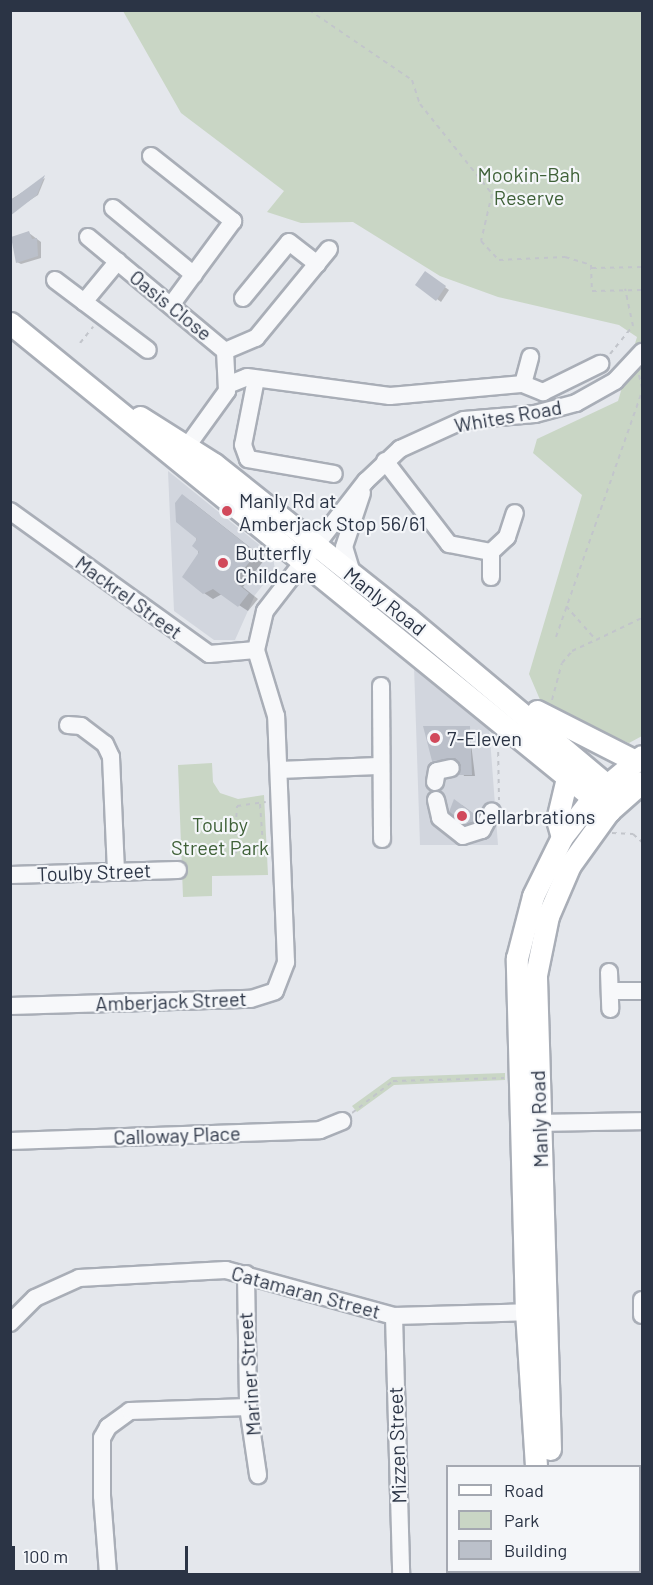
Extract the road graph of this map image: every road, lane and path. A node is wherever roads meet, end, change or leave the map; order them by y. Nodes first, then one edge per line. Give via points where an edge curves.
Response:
1 (309, 10) edge
2 (152, 156) dead end
3 (113, 208) dead end
4 (88, 237) dead end
5 (329, 249) dead end
6 (118, 261) junction
7 (317, 264) junction
8 (642, 267) edge
9 (592, 268) junction
10 (194, 275) junction
11 (55, 280) dead end
12 (625, 289) junction
13 (642, 290) edge
14 (243, 298) dead end
15 (84, 302) junction
16 (171, 304) junction
17 (102, 315) junction
18 (10, 323) edge
19 (80, 343) dead end
20 (148, 350) dead end
21 (225, 351) junction
22 (642, 352) edge
23 (530, 357) dead end
24 (600, 364) joint
25 (256, 379) junction
26 (230, 384) junction
27 (523, 384) junction
28 (95, 391) junction
29 (642, 392) edge
30 (641, 405) edge
31 (188, 445) junction
32 (385, 461) junction
33 (334, 474) dead end
34 (366, 481) junction
35 (10, 510) edge
36 (515, 513) dead end
37 (491, 552) junction
38 (308, 553) junction
39 (353, 575) junction
40 (491, 577) dead end
41 (566, 606) junction
42 (642, 618) edge
43 (556, 637) dead end
44 (596, 640) junction
45 (256, 650) junction
46 (381, 686) dead end
47 (556, 686) dead end
48 (507, 697) junction
49 (68, 725) dead end
50 (498, 738) dead end
51 (639, 758) edge
52 (378, 766) junction
53 (451, 768) dead end
54 (279, 770) junction
55 (568, 774) junction
56 (435, 782) dead end
57 (642, 782) edge
58 (600, 790) junction
59 (436, 800) dead end
60 (269, 801) dead end
61 (260, 804) junction
62 (615, 806) junction
63 (496, 807) joint
64 (604, 833) dead end
65 (562, 837) junction
66 (382, 839) dead end
67 (642, 842) edge
68 (178, 870) dead end
69 (116, 871) junction
70 (10, 875) edge
71 (517, 958) junction
72 (538, 961) junction
73 (609, 972) dead end
74 (610, 991) junction
75 (642, 991) edge
76 (10, 1006) edge
77 (610, 1009) dead end
78 (507, 1078) dead end
79 (342, 1121) joint
80 (642, 1121) edge
81 (530, 1124) junction
82 (10, 1141) edge
83 (246, 1274) junction
84 (642, 1300) edge
85 (535, 1312) junction
86 (642, 1315) edge
87 (394, 1316) junction
88 (10, 1323) edge
89 (248, 1407) junction
90 (536, 1465) edge
91 (551, 1465) edge
92 (258, 1475) dead end
93 (108, 1575) edge
94 (401, 1575) edge

1 - 9 path via 412,80 420,104 492,194 481,241 499,260 565,257
2 - 10 street via 233,221
3 - 10 street
4 - 6 street, Oasis Close
5 - 7 street
6 - 15 street
6 - 16 street, Oasis Close
7 - 14 street via 289,242
7 - 21 street via 256,338
8 - 9 path
9 - 12 path via 592,291
10 - 16 street
11 - 15 street
12 - 13 path
12 - 24 path via 633,326
15 - 17 street
16 - 21 street, Oasis Close
17 - 19 path
17 - 20 street
18 - 28 main road, Manly Road
21 - 26 street, Oasis Close
22 - 32 street, Whites Road via 615,381 576,403 535,414 464,420 430,432
23 - 27 street
24 - 27 street via 543,392
25 - 26 street
25 - 27 street via 390,396
25 - 33 street via 243,445 248,459
26 - 31 street
28 - 31 main road, Manly Road
28 - 38 main road, Manly Road
29 - 30 path
30 - 41 path
31 - 38 main road, Manly Road
32 - 34 street, Whites Road
32 - 37 street via 441,539
34 - 38 street, Whites Road
34 - 39 street via 344,547
35 - 45 street, Mackrel Street via 209,654
36 - 37 street via 507,537
37 - 40 street
38 - 39 main road, Manly Road
38 - 45 street, Amberjack Street via 265,611
38 - 55 main road, Manly Road
39 - 48 main road, Manly Road
41 - 43 path
41 - 44 path
42 - 44 path
44 - 47 path via 567,657
45 - 54 street, Amberjack Street via 276,716
46 - 52 street via 383,747
48 - 51 main road
48 - 58 main road, Manly Road
49 - 69 street via 81,726 105,744 111,757
50 - 63 path
51 - 58 main road, Manly Road
52 - 54 street
52 - 66 street
53 - 56 street via 437,771
54 - 76 street, Amberjack Street via 286,962 275,991 251,999
55 - 58 main road, Manly Road
55 - 65 main road via 557,820
57 - 62 main road
58 - 62 main road, Manly Road
58 - 65 main road, Manly Road
59 - 63 street via 440,818 463,836 482,830
60 - 61 path
61 - 61 path via 237,807 234,853 263,845
62 - 72 main road, Manly Road via 556,892
64 - 67 path via 633,834
65 - 71 main road, Manly Road via 533,896
68 - 69 street, Toulby Street
69 - 70 street, Toulby Street
71 - 72 street
71 - 81 main road, Manly Road
72 - 81 main road, Manly Road
73 - 74 street
74 - 75 street
74 - 77 street
78 - 79 path via 393,1082
79 - 82 street, Calloway Place via 320,1130
80 - 81 street
81 - 85 main road, Manly Road
83 - 87 street, Catamaran Street via 299,1294
83 - 88 street, Catamaran Street via 226,1270 79,1278 35,1298
83 - 89 street, Mariner Street
84 - 86 street
85 - 87 street, Catamaran Street
85 - 90 main road, Manly Road
85 - 91 main road, Manly Road
87 - 94 street, Mizzen Street
89 - 92 street, Mariner Street
89 - 93 street via 130,1411 108,1426 102,1438 102,1496

